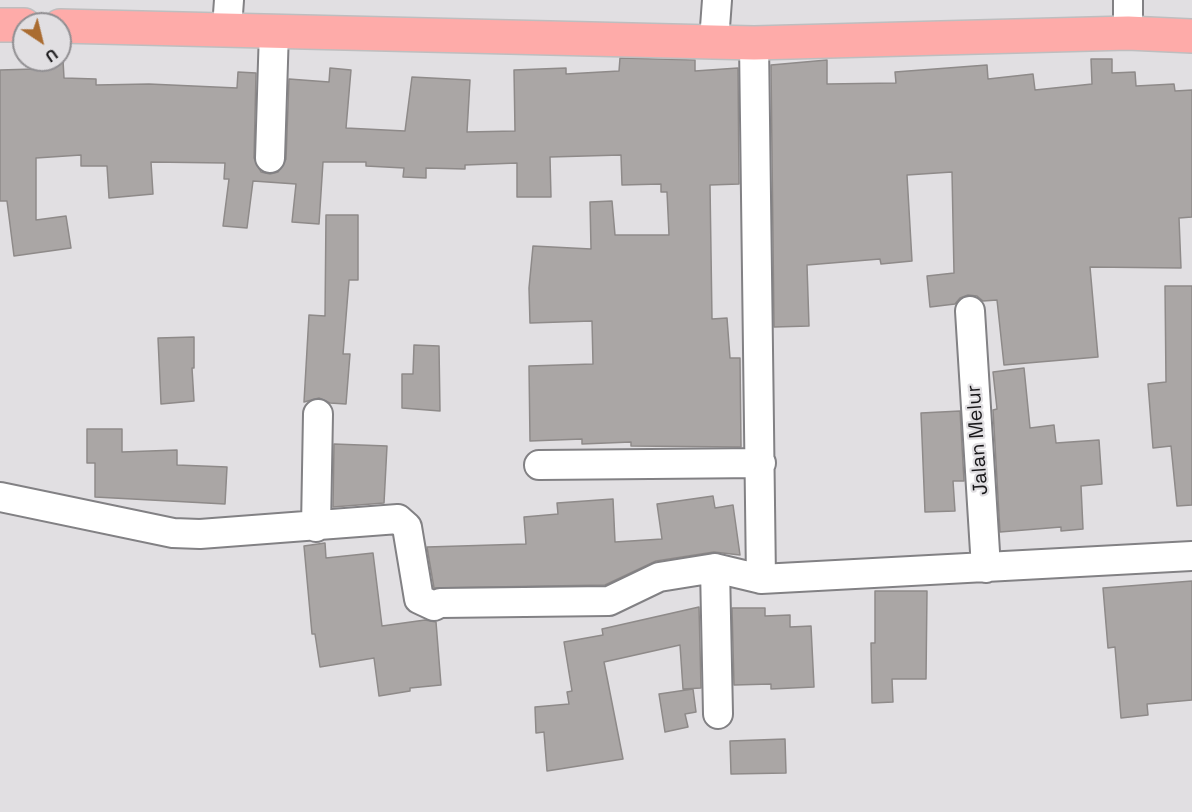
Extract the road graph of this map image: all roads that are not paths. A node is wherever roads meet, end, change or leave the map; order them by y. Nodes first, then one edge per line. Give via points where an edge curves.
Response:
1 (717, 0) edge
2 (1128, 0) edge
3 (228, 14) edge
4 (72, 25) edge
5 (274, 30) junction
6 (1128, 33) junction
7 (1192, 36) edge
8 (714, 41) junction
9 (754, 43) junction
10 (270, 158) dead end
11 (970, 311) dead end
12 (318, 414) dead end
13 (761, 463) junction
14 (539, 465) dead end
15 (0, 497) edge
16 (316, 527) junction
17 (1192, 556) edge
18 (715, 568) junction
19 (986, 568) junction
20 (761, 579) junction
21 (718, 714) dead end

1 - 8 street
2 - 6 street
3 - 4 highway
3 - 5 highway
5 - 8 highway
5 - 10 street
6 - 7 highway
6 - 9 highway
8 - 9 highway
9 - 13 street
11 - 19 street, Jalan Melur
12 - 16 street
13 - 14 street
13 - 20 street
15 - 16 street via 172,533
16 - 18 street via 391,518 406,523 419,599 434,606 609,601 660,577
17 - 19 street
18 - 20 street
18 - 21 street
19 - 20 street

